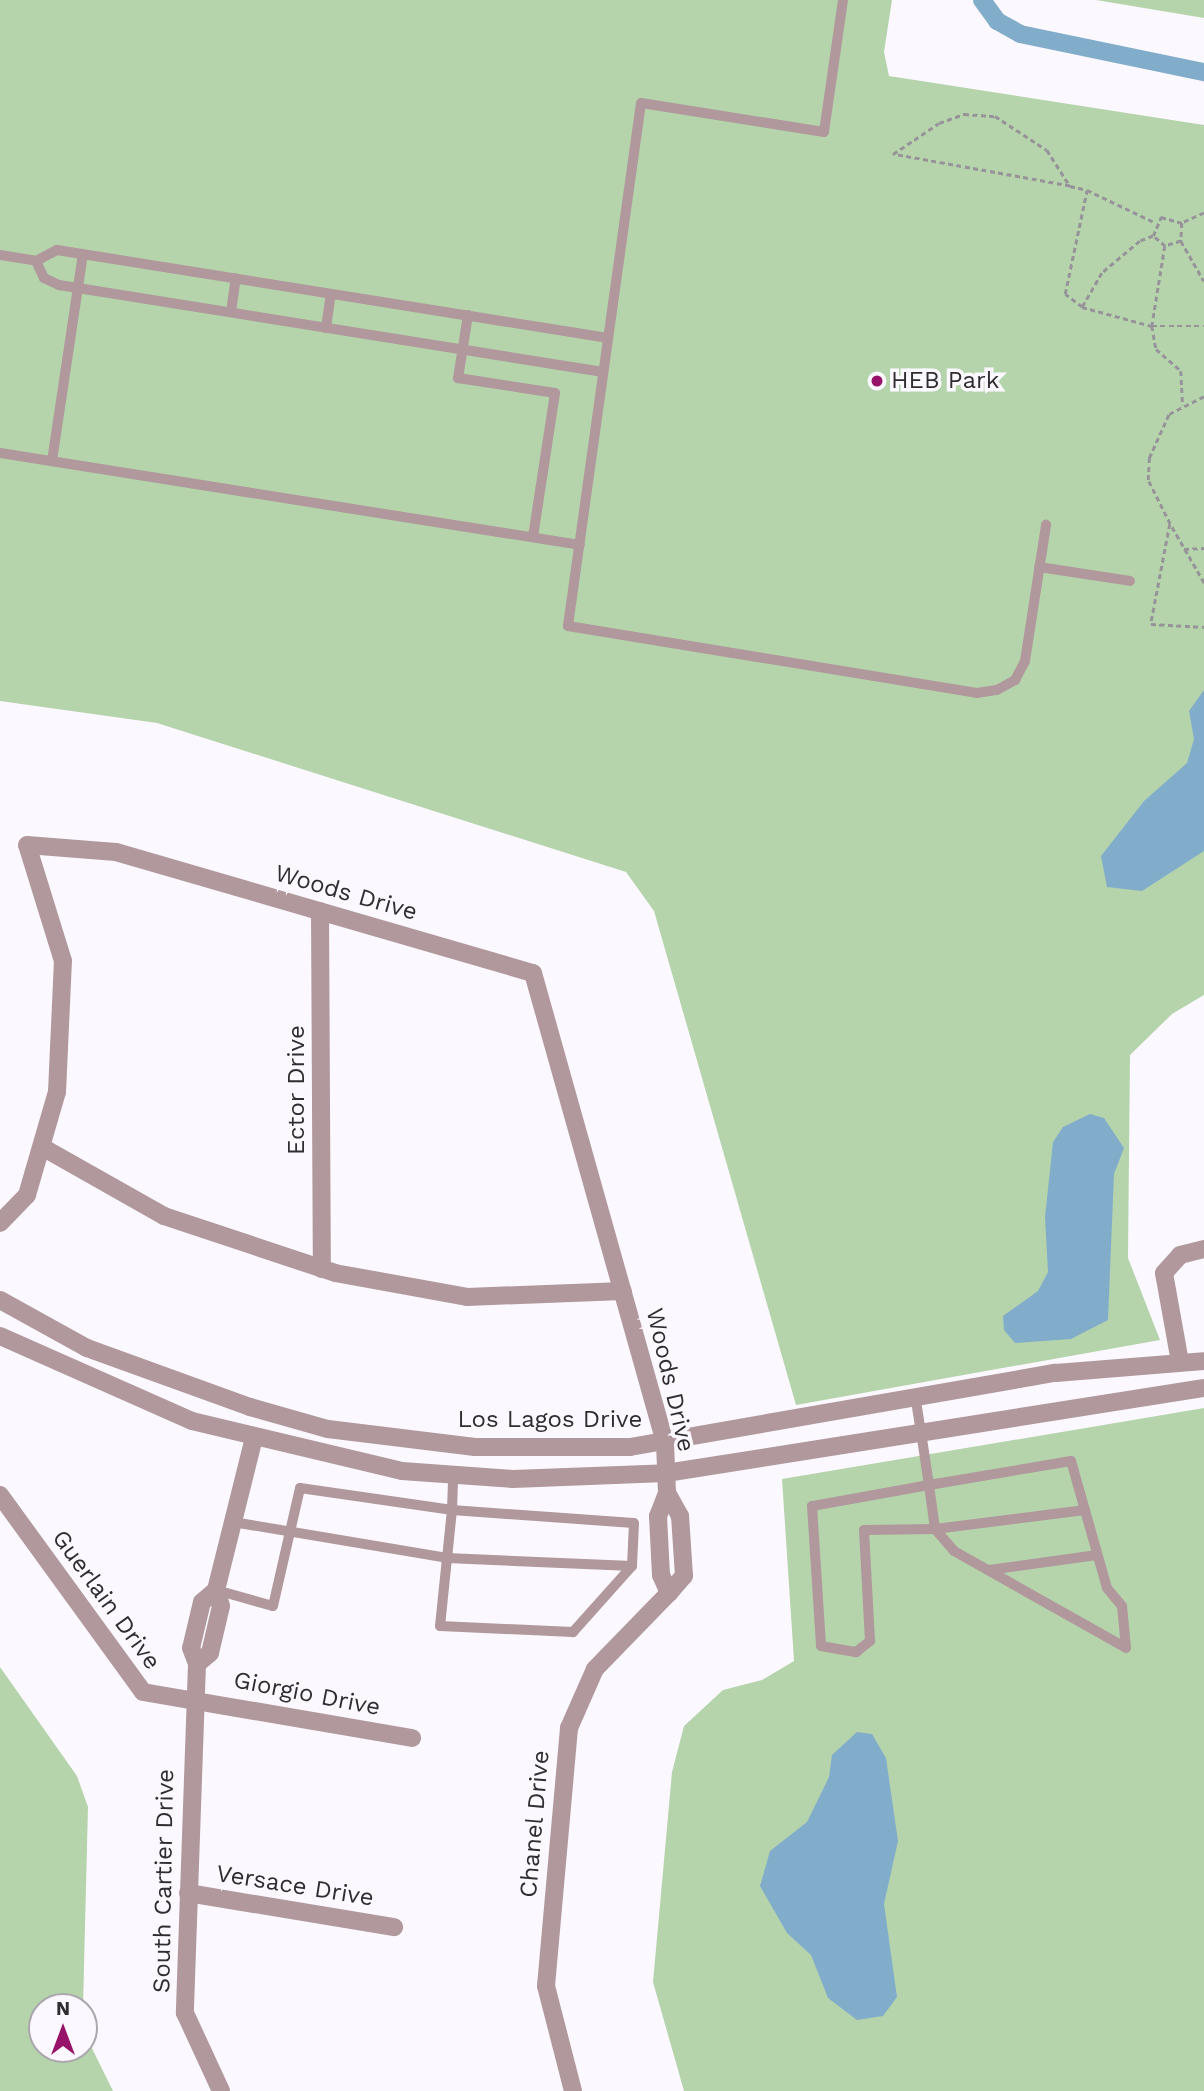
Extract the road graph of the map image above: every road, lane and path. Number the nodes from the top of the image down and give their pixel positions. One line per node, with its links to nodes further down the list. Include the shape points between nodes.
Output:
1 (843, 0): 23 (lane, via 824,132 640,103)
2 (1070, 186): 2 (path, via 1047,150 995,116 964,114 939,123 893,154); 3 (path)
3 (1087, 190): 5 (path); 17 (path, via 1065,294)
4 (1204, 214): 6 (path)
5 (1154, 222): 6 (path, via 1170,216); 7 (path)
6 (1182, 223): 8 (path)
7 (1153, 236): 9 (path); 17 (path, via 1102,273)
8 (1181, 242): 9 (path); 14 (path)
9 (1165, 246): 20 (path)
10 (83, 254): 12 (lane, via 50,250); 13 (lane); 15 (lane)
11 (0, 255): 12 (lane)
12 (36, 261): 15 (lane, via 50,282)
13 (236, 278): 16 (lane); 18 (lane)
14 (1204, 281)
15 (77, 288): 18 (lane); 29 (lane)
16 (331, 293): 19 (lane); 22 (lane)
17 (1082, 307): 20 (path)
18 (231, 312): 22 (lane)
19 (468, 315): 23 (lane); 24 (lane)
20 (1152, 326): 21 (path); 27 (path, via 1156,349 1181,371)
21 (1204, 326)
22 (326, 328): 24 (lane)
23 (608, 338): 25 (lane)
24 (462, 350): 25 (lane); 32 (lane, via 458,378 555,393)
25 (603, 372): 33 (lane)
26 (1204, 396): 27 (path)
27 (1183, 405): 30 (path, via 1157,429 1149,458 1148,480)
28 (0, 453): 29 (lane)
29 (52, 461): 32 (lane)
30 (1170, 524): 35 (path); 39 (path, via 1151,624)
31 (1046, 525): 36 (lane)
32 (533, 537): 33 (lane)
33 (580, 545): 36 (lane, via 568,626 977,693 1006,687 1021,671)
34 (1204, 548): 35 (path)
35 (1184, 550): 38 (path)
36 (1039, 567): 37 (lane)
37 (1130, 581)
38 (1204, 583)
39 (1204, 627)
40 (320, 911): 41 (street, Woods Drive, via 116,852 27,845 63,961 57,1092); 44 (street, Ector Drive); 45 (street, Woods Drive, via 533,973)
41 (41, 1147): 42 (street, Woods Drive, via 27,1195); 44 (street, via 164,1216)
42 (0, 1223)
43 (1204, 1249): 49 (street, via 1180,1255 1164,1273)
44 (322, 1269): 45 (street, via 467,1297)
45 (623, 1291): 54 (street, Woods Drive)
46 (0, 1300): 54 (street, Los Lagos Drive, via 87,1348 328,1429 475,1447)
47 (0, 1336): 53 (street, via 82,1378)
48 (1204, 1361): 49 (street, Los Lagos Drive)
49 (1180, 1362): 51 (street, Los Lagos Drive, via 1056,1374)
50 (1204, 1388): 52 (street)
51 (916, 1401): 52 (lane); 54 (street, Los Lagos Drive)
52 (921, 1432): 55 (street); 57 (lane)
53 (254, 1438): 56 (street, via 401,1471); 61 (street, South Cartier Drive)
54 (665, 1443): 55 (street, Woods Drive)
55 (666, 1473): 56 (street, via 593,1480); 69 (street, Woods Drive, via 667,1493 658,1516 661,1575)
56 (453, 1475): 59 (lane)
57 (929, 1485): 60 (lane, via 1071,1461); 62 (lane); 62 (lane, via 812,1506 821,1646 856,1652 870,1641 864,1530)
58 (0, 1495): 73 (street, Guerlain Drive, via 124,1673 151,1695)
59 (452, 1510): 63 (lane, via 300,1488); 65 (lane); 66 (lane, via 634,1523)
60 (1085, 1510): 62 (lane); 64 (lane)
61 (233, 1522): 63 (lane); 68 (street, South Cartier Drive)
62 (935, 1529): 67 (lane, via 954,1551)
63 (290, 1531): 65 (lane); 68 (lane, via 273,1606)
64 (1097, 1555): 67 (lane); 67 (lane, via 1107,1588 1122,1606 1126,1648)
65 (447, 1558): 66 (lane); 66 (lane, via 440,1626 559,1632 573,1632)
66 (632, 1566)
67 (989, 1570)
68 (216, 1590): 70 (street, South Cartier Drive, via 202,1602); 71 (street, South Cartier Drive)
69 (669, 1593): 78 (street, Chanel Drive, via 595,1669 569,1728 546,1986)
70 (196, 1626): 71 (street); 72 (street, South Cartier Drive, via 191,1648)
71 (215, 1630): 72 (street, South Cartier Drive, via 211,1653)
72 (197, 1664): 73 (street, South Cartier Drive)
73 (193, 1698): 74 (street, Giorgio Drive); 75 (street, South Cartier Drive)
74 (412, 1738)
75 (188, 1893): 76 (street, Versace Drive); 77 (street, South Cartier Drive, via 185,2013)
76 (394, 1927)
77 (221, 2091)
78 (573, 2091)

